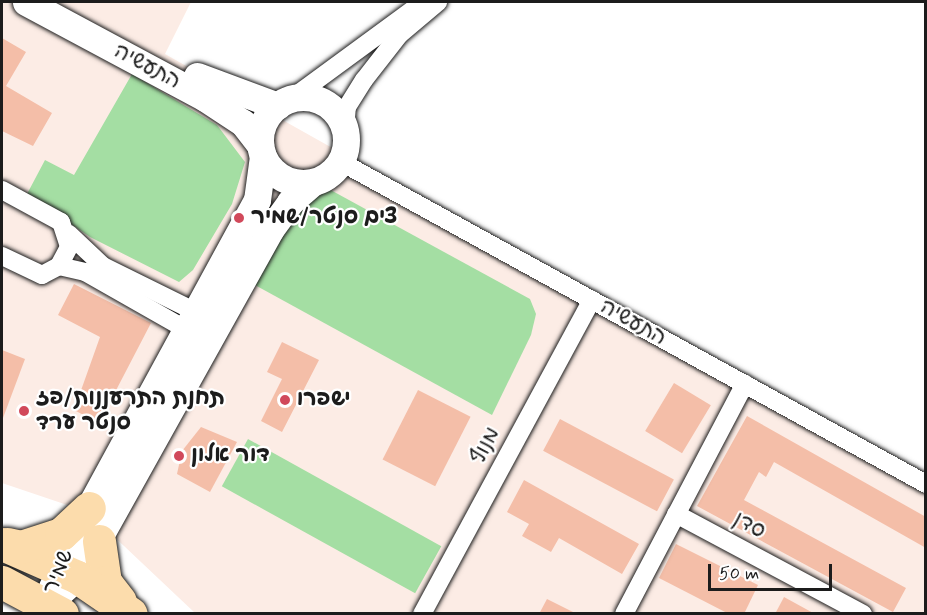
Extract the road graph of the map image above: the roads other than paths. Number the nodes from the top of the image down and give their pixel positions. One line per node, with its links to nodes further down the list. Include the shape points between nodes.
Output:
1 (26, 2): 7 (street, התעשיה, via 205,98 243,123)
2 (58, 2): 5 (street, התעשיה, via 212,84)
3 (423, 2): 5 (street)
4 (438, 2): 6 (street, via 400,34 364,80 347,107)
5 (284, 102): 6 (street, via 324,103); 7 (street, via 263,126)
6 (345, 129): 8 (street)
7 (262, 150): 9 (street, via 290,181); 15 (street, שמיר, via 257,200)
8 (341, 162): 9 (street); 14 (street, התעשיה)
9 (312, 183): 16 (street, שמיר, via 290,202 270,230)
10 (2, 190): 11 (street, via 61,222)
11 (69, 234): 13 (street, via 67,258); 15 (street, via 103,266)
12 (2, 256): 13 (street, via 42,274)
13 (59, 266): 15 (street, via 85,272)
14 (592, 300): 17 (street, התעשיה); 27 (street, מנוף)
15 (191, 321): 16 (street); 19 (street, שמיר)
16 (216, 334): 21 (street, שמיר)
17 (745, 384): 18 (street, התעשיה); 20 (street)
18 (926, 484)
19 (89, 508): 22 (highway, via 61,534 21,547); 23 (street, שמיר)
20 (676, 514): 28 (street); 29 (street, סדן)
21 (99, 541): 23 (street, שמיר); 26 (highway, via 105,582)
22 (2, 543): 23 (highway)
23 (68, 572): 25 (street, שמיר); 26 (highway)
24 (2, 582): 25 (highway)
25 (54, 609)
26 (131, 614)
27 (422, 614)
28 (624, 614)
29 (863, 614)

